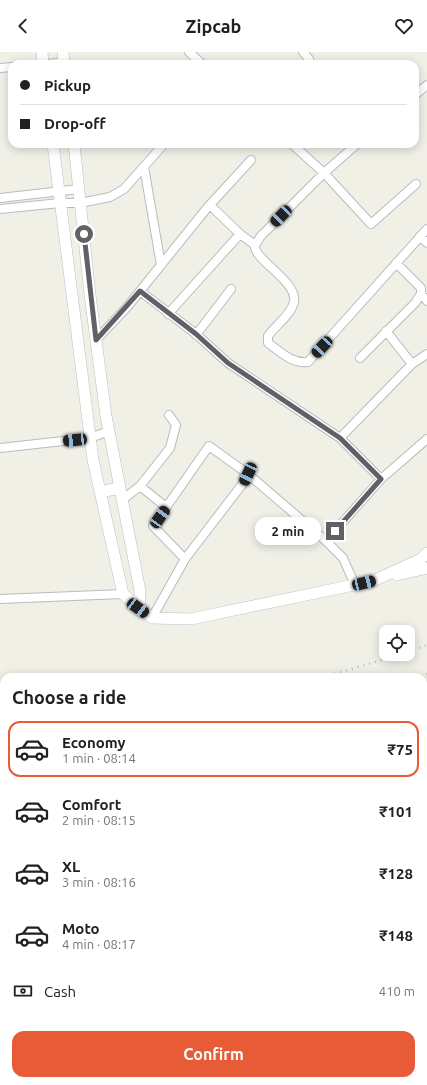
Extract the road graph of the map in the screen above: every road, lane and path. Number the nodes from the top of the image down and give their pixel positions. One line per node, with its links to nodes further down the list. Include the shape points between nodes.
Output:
1 (189, 52): 4 (street)
2 (302, 52): 3 (street)
3 (309, 59)
4 (198, 60)
5 (427, 85): 6 (street)
6 (419, 92)
7 (53, 148): 17 (street)
8 (74, 148): 16 (street)
9 (161, 148): 13 (street)
10 (296, 148): 14 (street)
11 (352, 148): 14 (street)
12 (251, 160): 20 (street)
13 (144, 167): 19 (street, via 124,189 110,197); 28 (street)
14 (324, 173): 15 (street, via 371,224); 26 (street)
15 (416, 184)
16 (79, 189): 17 (street); 19 (street)
17 (59, 197): 18 (street); 19 (street); 21 (street); 42 (street)
18 (0, 198)
19 (80, 203): 36 (street)
20 (210, 204): 23 (street); 28 (street)
21 (0, 208)
22 (427, 229): 24 (street)
23 (240, 234): 26 (street); 33 (street)
24 (420, 236): 25 (street); 27 (street)
25 (427, 243)
26 (255, 245): 27 (street, via 260,256 287,283 294,296 294,303 288,314 268,336 268,343 292,361 302,363 308,362)
27 (396, 263): 31 (street, via 422,288)
28 (161, 265): 30 (street)
29 (231, 289): 35 (street)
30 (140, 291): 33 (street); 36 (street)
31 (421, 294): 32 (street); 34 (street)
32 (427, 301)
33 (168, 314): 35 (street)
34 (386, 332): 38 (street); 39 (street)
35 (196, 335): 43 (street, via 228,363)
36 (96, 340): 41 (street)
37 (427, 354): 39 (street)
38 (360, 358)
39 (412, 364): 43 (street)
40 (170, 415): 48 (street, via 176,425 170,448)
41 (109, 431): 42 (street); 49 (street)
42 (90, 438): 45 (street); 50 (street)
43 (340, 438): 47 (street)
44 (427, 439): 47 (street)
45 (0, 448)
46 (248, 474): 52 (street, via 209,446); 53 (street); 55 (street)
47 (381, 479): 53 (street)
48 (140, 486): 51 (street); 52 (street)
49 (120, 488): 50 (street); 51 (street)
50 (100, 492): 60 (street)
51 (122, 500): 59 (street)
52 (166, 507): 55 (street, via 153,526)
53 (326, 541): 58 (street, via 343,558)
54 (427, 553): 57 (street, via 421,559)
55 (185, 559): 63 (street)
56 (427, 568): 57 (street)
57 (373, 581): 58 (street)
58 (355, 585): 63 (street, via 191,619)
59 (140, 591): 60 (street); 62 (street)
60 (123, 594): 61 (street); 62 (street)
61 (0, 599)
62 (138, 608): 63 (street)
63 (152, 618)

